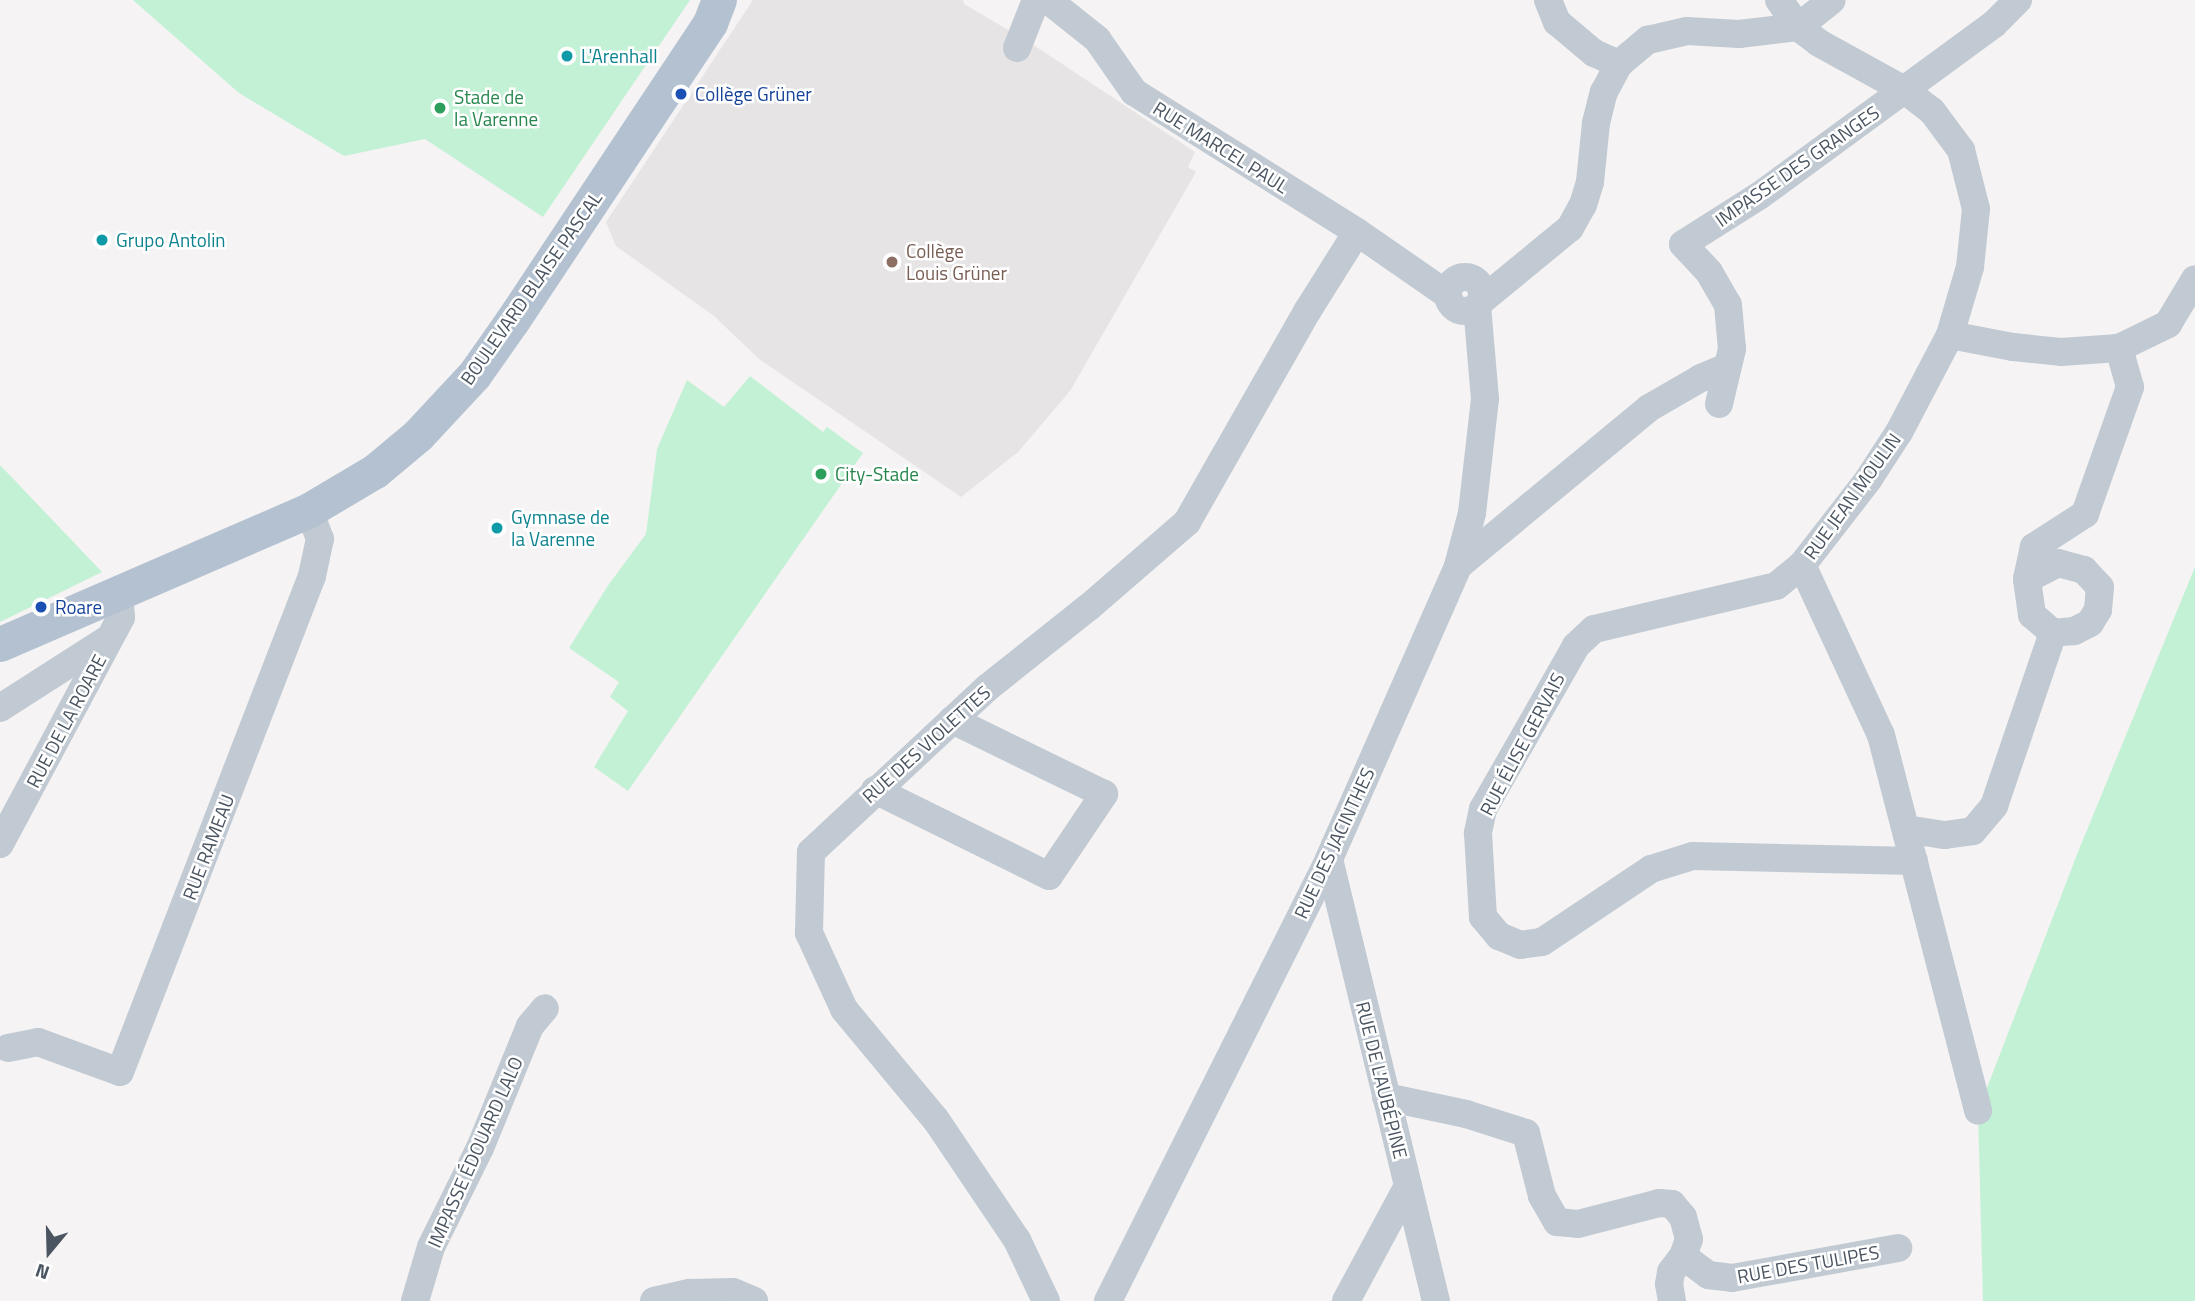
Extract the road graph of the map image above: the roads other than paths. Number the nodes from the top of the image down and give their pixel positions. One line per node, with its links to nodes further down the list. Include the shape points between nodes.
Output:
1 (1036, 0): 9 (street)
2 (1048, 0): 12 (street, RUE MARCEL PAUL, via 1097,39 1134,92)
3 (1548, 0): 10 (street, via 1557,22 1594,53)
4 (1779, 0): 8 (street, RUE JEAN MOULIN)
5 (1832, 0): 8 (street)
6 (2018, 0): 11 (street, IMPASSE DES GRANGES, via 1994,24)
7 (721, 8): 19 (main road, BOULEVARD BLAISE PASCAL, via 474,375 418,435 374,471)
8 (1798, 27): 10 (street, RUE MARCEL PAUL, via 1739,34 1687,31 1648,40); 11 (street, RUE JEAN MOULIN)
9 (1017, 48)
10 (1619, 64): 14 (street, RUE MARCEL PAUL, via 1604,92 1590,182 1570,228 1527,261)
11 (1903, 90): 15 (street, RUE JEAN MOULIN, via 1932,111 1961,150 1976,209 1970,267); 17 (street, IMPASSE DES GRANGES, via 1759,196 1684,244 1709,272 1728,305 1732,349)
12 (1357, 232): 14 (street, RUE MARCEL PAUL, via 1415,271); 28 (street, RUE DES VIOLETTES, via 1187,522)
13 (2195, 279): 16 (street, via 2168,324)
14 (1465, 295): 21 (street, RUE DES JACINTHES, via 1486,399 1472,513)
15 (1950, 335): 16 (street, via 2061,352); 20 (street, RUE JEAN MOULIN, via 1881,461)
16 (2119, 348): 22 (street, via 2130,387 2085,514 2034,547)
17 (1727, 368): 18 (street, IMPASSE DES GRANGES); 21 (street, via 1649,408)
18 (1719, 404)
19 (309, 510): 23 (main road, BOULEVARD BLAISE PASCAL); 35 (street, RUE RAMEAU, via 320,540 312,576 120,1072 38,1042)
20 (1801, 565): 30 (street, RUE JEAN MOULIN, via 1881,735); 33 (street, RUE ÉLISE GERVAIS, via 1776,586 1594,629 1576,646 1483,809 1478,834 1483,917 1499,936 1520,945 1542,942 1651,869 1693,856)
21 (1458, 566): 32 (street, RUE DES JACINTHES)
22 (2027, 579): 24 (street, via 2032,615); 24 (street, via 2057,563 2084,570 2100,587 2098,610 2090,623 2074,631)
23 (119, 594): 25 (street, RUE DE LA ROARE, via 121,617); 26 (main road, BOULEVARD BLAISE PASCAL)
24 (2053, 633): 30 (street, via 1994,806 1973,831 1945,835)
25 (110, 637): 27 (street); 31 (street, RUE DE LA ROARE)
26 (0, 644)
27 (0, 708)
28 (952, 720): 29 (street, RUE DES VIOLETTES); 29 (street, via 1104,794 1049,876)
29 (875, 790): 44 (street, RUE DES VIOLETTES, via 811,852 810,933 845,1009 936,1120 1017,1240)
30 (1906, 829): 33 (street, RUE JEAN MOULIN)
31 (0, 844)
32 (1329, 859): 36 (street, RUE DE L'AUBÉPINE); 45 (street, RUE DES JACINTHES)
33 (1914, 861): 37 (street, RUE JEAN MOULIN)
34 (545, 1008): 41 (street, IMPASSE ÉDOUARD LALO, via 530,1026 480,1148 431,1247)
35 (8, 1046)
36 (1386, 1097): 38 (street, RUE DE L'AUBÉPINE); 40 (street, via 1526,1133 1542,1196 1557,1222 1578,1224 1659,1203 1672,1204 1683,1217 1689,1239)
37 (1978, 1111)
38 (1408, 1186): 46 (street); 47 (street, RUE DE L'AUBÉPINE)
39 (1898, 1248): 40 (street, RUE DES TULIPES, via 1732,1278 1708,1275)
40 (1683, 1256): 48 (street, via 1671,1272)
41 (415, 1301)
42 (654, 1301): 43 (street, via 690,1293 733,1292)
43 (754, 1301)
44 (1045, 1301)
45 (1108, 1301)
46 (1346, 1301)
47 (1436, 1301)
48 (1672, 1301)

